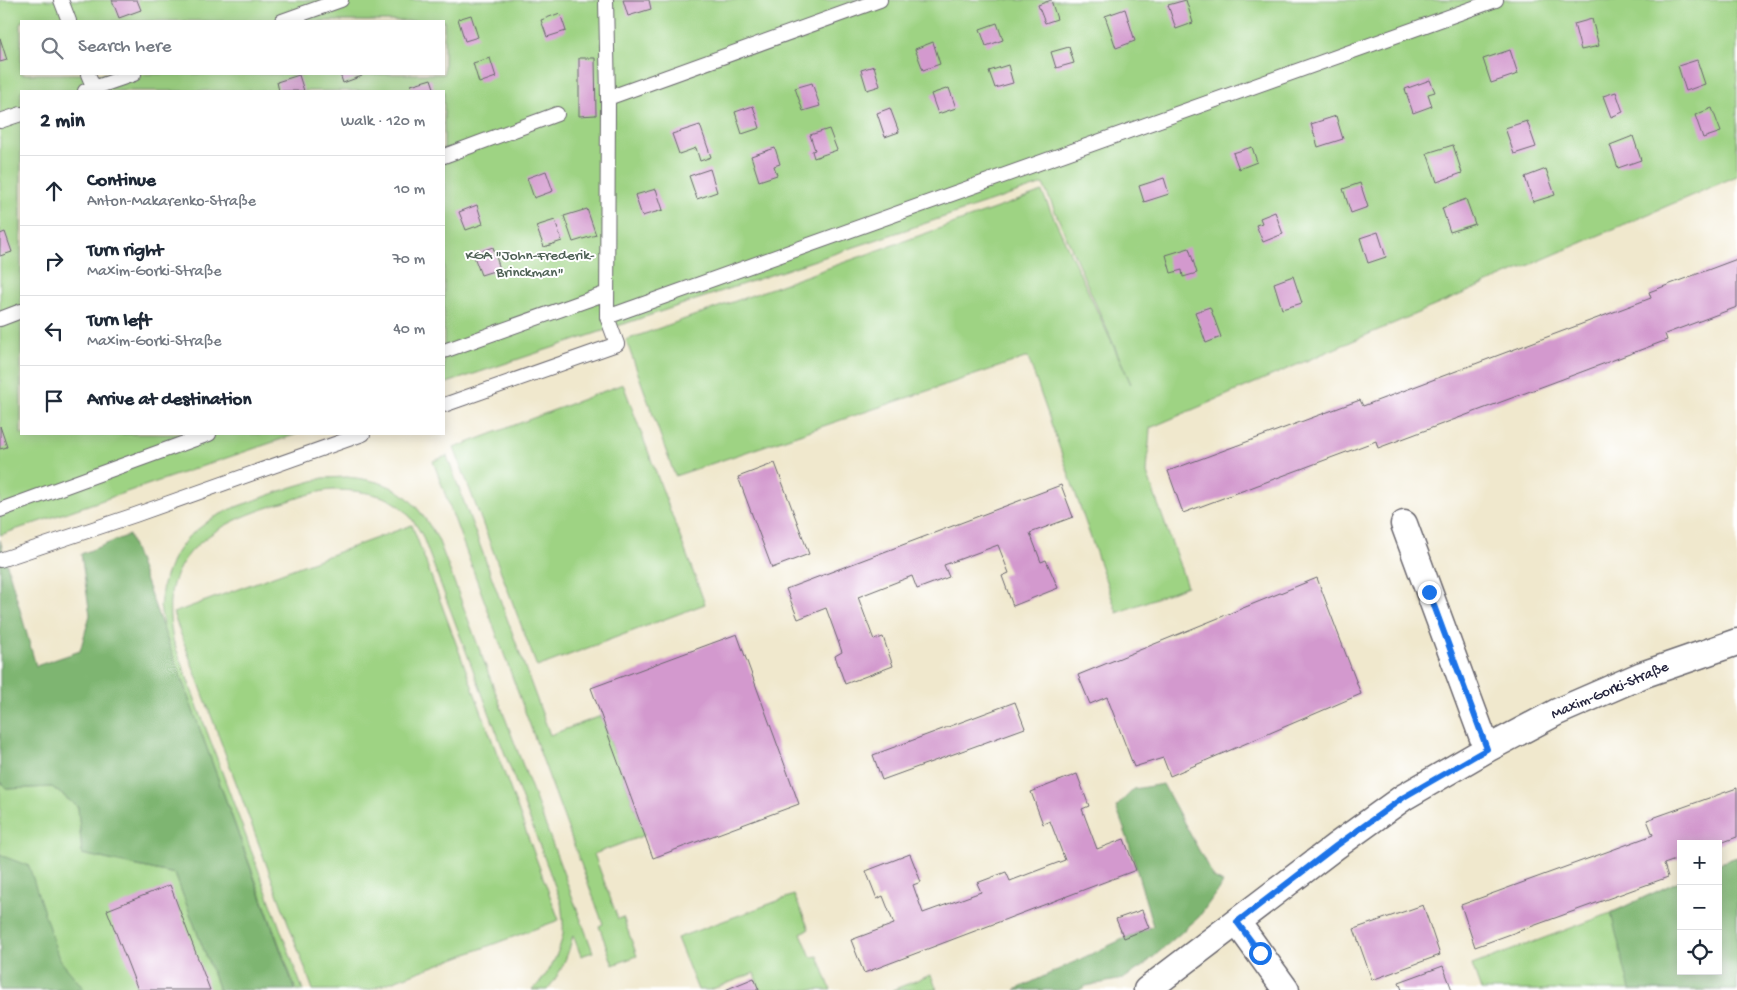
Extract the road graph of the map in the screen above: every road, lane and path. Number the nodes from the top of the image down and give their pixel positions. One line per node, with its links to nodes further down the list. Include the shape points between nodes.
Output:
1 (61, 0): 6 (lane)
2 (341, 0): 7 (lane)
3 (606, 0): 11 (lane)
4 (880, 0): 11 (lane)
5 (1496, 0): 18 (lane)
6 (69, 20)
7 (285, 20)
8 (88, 75): 10 (lane)
9 (131, 75): 10 (lane)
10 (91, 90)
11 (608, 98): 16 (lane)
12 (20, 114): 14 (lane)
13 (557, 114): 15 (lane)
14 (0, 121)
15 (445, 156)
16 (607, 293): 18 (lane); 20 (lane)
17 (20, 311): 19 (lane)
18 (608, 317): 21 (lane, via 617,344)
19 (0, 319)
20 (445, 351)
21 (445, 405)
22 (206, 435): 24 (lane)
23 (360, 435): 26 (lane)
24 (0, 510)
25 (1404, 524): 28 (street)
26 (0, 560)
27 (1737, 642): 28 (street, Maxim-Gorki-Straße, via 1642,675 1557,712)
28 (1487, 749): 29 (street, Maxim-Gorki-Straße, via 1404,797)
29 (1237, 922): 30 (street, Maxim-Gorki-Straße); 31 (street)
30 (1147, 990)
31 (1286, 990)

